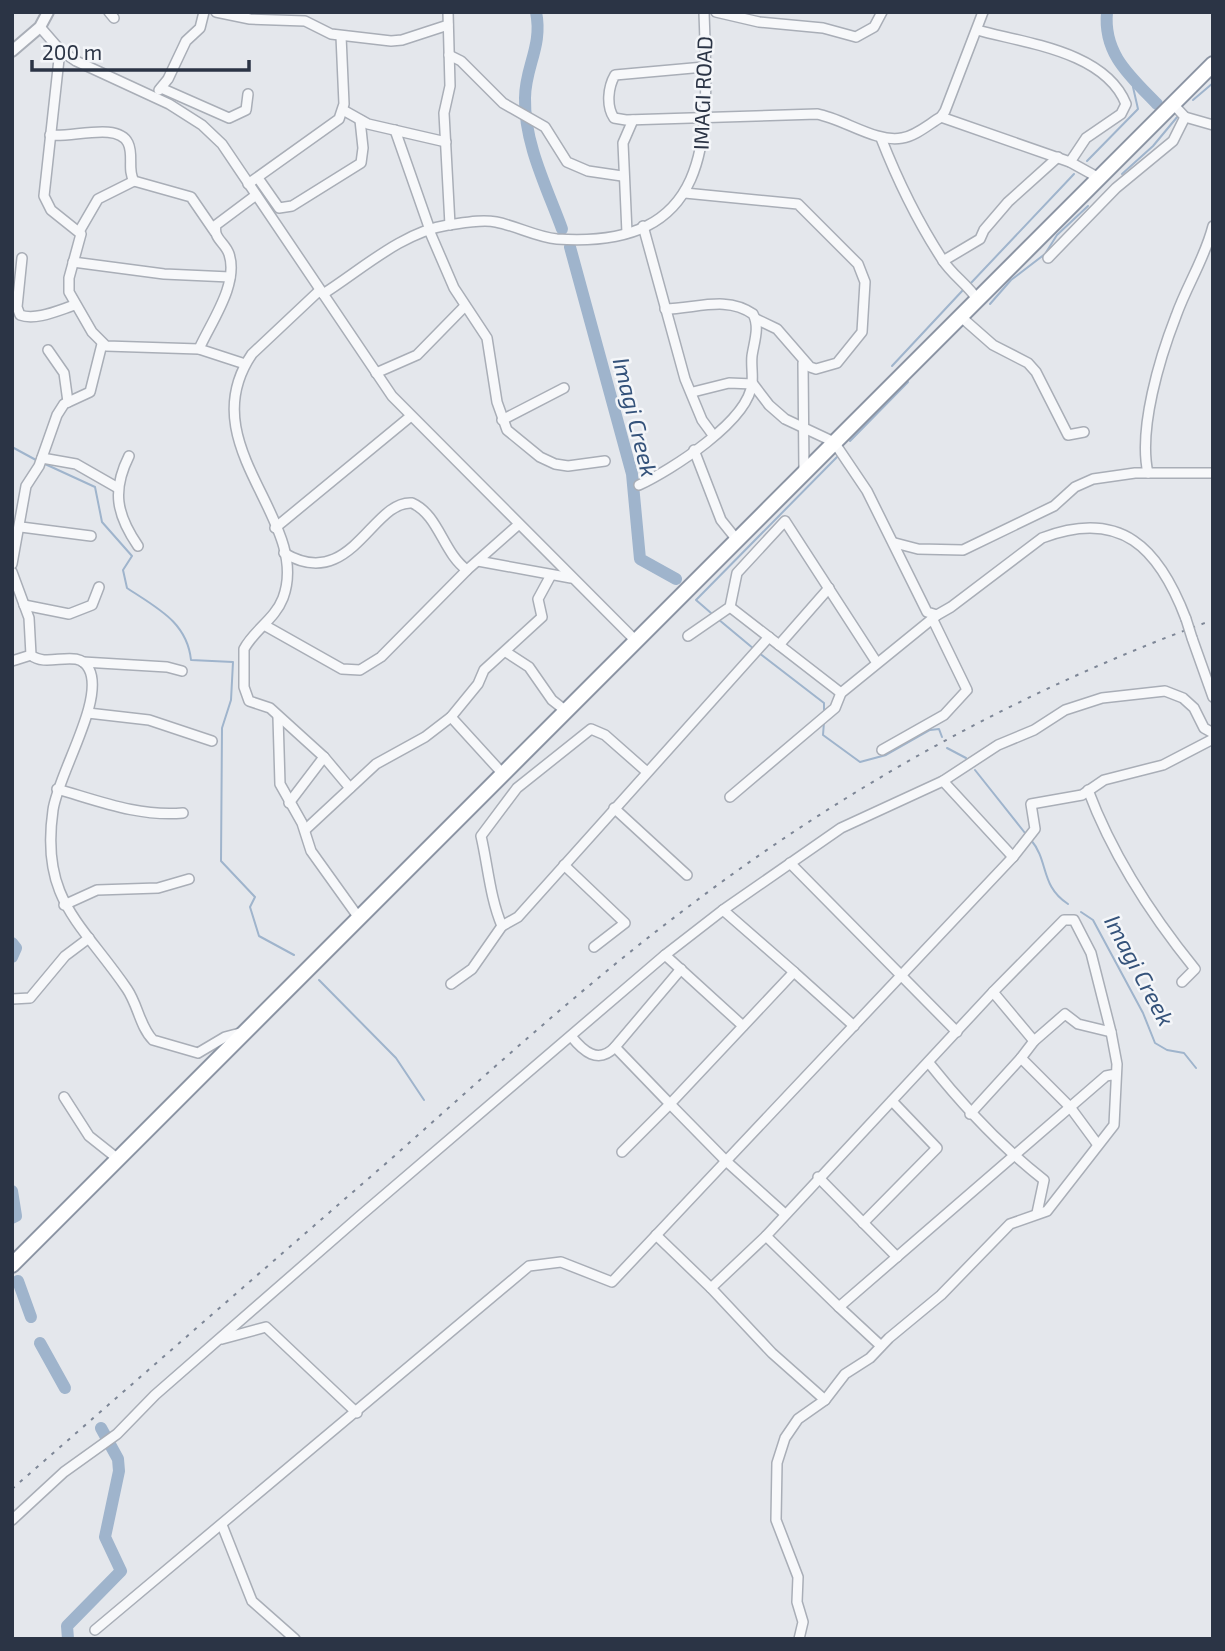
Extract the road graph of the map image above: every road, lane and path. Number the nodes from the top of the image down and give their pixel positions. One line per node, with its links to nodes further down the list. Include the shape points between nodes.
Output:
1 (48, 12): 11 (street)
2 (204, 12): 19 (street, via 200,28 186,41)
3 (216, 12): 9 (street, via 250,19)
4 (448, 12): 10 (street)
5 (704, 12): 18 (street, IMAGI ROAD)
6 (716, 12): 7 (street, via 856,37 874,27)
7 (882, 12)
8 (983, 12): 12 (street)
9 (306, 17): 13 (street, via 322,32)
10 (448, 25): 13 (street, via 402,40); 16 (street)
11 (40, 27): 14 (street); 15 (street)
12 (977, 30): 25 (street, via 951,102); 35 (street, via 1095,68 1124,99 1121,114 1086,138)
13 (341, 36): 23 (street)
14 (15, 48)
15 (60, 50): 21 (street); 31 (street)
16 (450, 55): 33 (street); 36 (street, via 503,103 545,127 567,162 588,171)
17 (1213, 64): 22 (highway)
18 (704, 68): 24 (street, IMAGI ROAD); 28 (street, via 615,75 609,96 611,113 614,118)
19 (161, 88): 20 (street, via 229,118 246,110); 21 (street)
20 (248, 94)
21 (152, 96): 40 (street, via 202,125 222,144)
22 (1172, 104): 26 (street); 38 (highway)
23 (343, 110): 27 (street); 37 (street, via 328,129)
24 (704, 116): 28 (street); 32 (street, via 817,114); 41 (street, IMAGI ROAD, via 699,164)
25 (941, 117): 32 (street, via 904,138); 34 (street)
26 (1185, 117): 29 (street); 51 (street, via 1173,141 1116,188)
27 (360, 120): 30 (street); 37 (street, via 361,163 292,206 279,208)
28 (633, 120): 36 (street, via 623,143)
29 (1213, 125)
30 (395, 130): 33 (street); 47 (street)
31 (50, 135): 39 (street, via 119,134 130,147); 46 (street, via 46,204)
32 (881, 138): 53 (street)
33 (446, 142): 43 (street)
34 (1058, 157): 35 (street); 53 (street, via 1008,202 980,239)
35 (1070, 162): 38 (street)
36 (622, 176): 49 (street)
37 (258, 178): 40 (street)
38 (1099, 178): 56 (highway)
39 (134, 181): 46 (street, via 99,199); 48 (street, via 191,197)
40 (248, 184): 42 (street)
41 (685, 193): 44 (street, IMAGI ROAD); 65 (street, via 797,204 858,264 865,282 862,332 837,363 816,369)
42 (256, 195): 48 (street, via 220,219); 55 (street)
43 (450, 225): 47 (street, IMAGI ROAD); 49 (street, IMAGI ROAD, via 489,221 567,239)
44 (643, 226): 49 (street, IMAGI ROAD); 59 (street)
45 (1213, 228): 83 (street, via 1175,316 1159,368 1146,434)
46 (80, 230): 52 (street, via 82,242)
47 (430, 230): 55 (street, IMAGI ROAD); 58 (street)
48 (215, 232): 54 (street, via 229,253)
49 (627, 233)
50 (22, 258): 57 (street, via 20,315 47,314)
51 (1048, 258)
52 (73, 261): 54 (street, via 164,274); 57 (street, via 68,287)
53 (943, 261): 56 (street)
54 (230, 277): 63 (street)
55 (321, 292): 66 (street, IMAGI ROAD, via 269,335); 67 (street)
56 (977, 299): 60 (highway)
57 (75, 305): 62 (street)
58 (465, 306): 67 (street, via 417,355); 73 (street, via 487,338)
59 (665, 309): 61 (street, via 714,303 745,308); 70 (street)
60 (960, 316): 75 (street, via 993,345 1036,372 1068,435); 77 (highway)
61 (756, 319): 65 (street, via 788,340); 68 (street)
62 (102, 344): 63 (street, via 127,349); 71 (street, via 90,392)
63 (199, 349): 66 (street)
64 (48, 350): 71 (street, via 64,373)
65 (803, 363): 74 (street)
66 (245, 364): 89 (street, via 235,398 234,430)
67 (376, 373): 72 (street)
68 (752, 384): 70 (street, via 729,383); 74 (street, via 776,412); 76 (street, via 736,415)
69 (564, 388): 73 (street)
70 (693, 392): 76 (street, via 702,420)
71 (68, 402): 80 (street, via 58,415)
72 (411, 416): 87 (street); 89 (street)
73 (502, 420): 81 (street, via 523,444 555,464)
74 (804, 429): 77 (street); 82 (street)
75 (1084, 432)
76 (713, 435): 78 (street)
77 (834, 442): 82 (highway); 92 (street)
78 (694, 450): 85 (street); 91 (street, via 721,520)
79 (129, 456): 86 (street, via 117,479)
80 (42, 458): 86 (street, via 76,464); 88 (street, via 26,486)
81 (605, 461)
82 (804, 472): 91 (highway)
83 (1147, 473): 84 (street); 92 (street, via 1083,482 1054,506 963,550)
84 (1213, 473)
85 (639, 485)
86 (118, 488): 93 (street, via 124,523)
87 (518, 525): 95 (street); 100 (street)
88 (21, 527): 90 (street); 96 (street)
89 (275, 528): 94 (street)
90 (91, 536)
91 (737, 540): 109 (highway)
92 (895, 544): 105 (street, via 927,612)
93 (138, 546)
94 (284, 553): 97 (street, via 304,563 331,560 364,539 398,505 412,503 428,515 455,560); 106 (street, via 283,598)
95 (478, 561): 97 (street); 99 (street)
96 (12, 564)
97 (467, 570): 106 (street, via 397,642 360,670 342,670)
98 (12, 572): 103 (street)
99 (551, 575): 100 (street); 111 (street, via 538,598 542,617)
100 (571, 578): 109 (street)
101 (99, 587): 103 (street, via 92,605 69,614)
102 (829, 588): 104 (street, via 785,521 737,573); 110 (street); 115 (street)
103 (23, 605): 112 (street, via 30,622)
104 (730, 607): 107 (street); 108 (street)
105 (934, 616): 115 (street); 118 (street, bridge, via 1058,531 1090,528 1125,537 1156,558 1170,580); 126 (street, via 967,690 944,715)
106 (264, 625): 122 (street, via 244,649 246,696 252,703 270,708)
107 (688, 636)
108 (769, 637): 110 (street); 128 (street)
109 (636, 641): 119 (highway)
110 (779, 645): 117 (street)
111 (506, 652): 119 (street, via 529,667 552,700); 121 (street, via 484,670)
112 (31, 655): 113 (street); 114 (street, via 41,660)
113 (12, 661)
114 (83, 662): 116 (street); 120 (street, via 92,679)
115 (877, 663): 117 (street)
116 (182, 671)
117 (841, 693): 135 (street, via 835,708)
118 (1213, 698)
119 (566, 711): 129 (highway)
120 (88, 713): 125 (street, via 149,720); 133 (street)
121 (451, 717): 129 (street); 131 (street, via 376,764)
122 (278, 718): 127 (street); 136 (street, via 278,772)
123 (1213, 733): 130 (street, via 1204,729 1183,698 1165,691 1136,692 1065,710)
124 (1213, 739): 134 (street, via 1163,765 1104,780)
125 (212, 741)
126 (882, 750)
127 (324, 757): 131 (street); 136 (street)
128 (647, 772): 132 (street, via 605,735 590,729); 137 (street)
129 (504, 773): 132 (street); 147 (highway)
130 (943, 780): 140 (street); 141 (street, via 841,828)
131 (350, 788): 139 (street)
132 (517, 788): 148 (street, via 481,836 494,908)
133 (57, 789): 138 (street, via 132,811); 145 (street, via 52,855 55,883)
134 (1088, 790): 140 (street, via 1031,804 1035,829); 155 (street, via 1099,819 1167,935 1195,969)
135 (730, 797)
136 (289, 803): 139 (street)
137 (614, 808): 142 (street); 143 (street)
138 (183, 813)
139 (305, 830): 147 (street, via 311,851)
140 (1013, 857): 154 (street)
141 (790, 863): 146 (street); 154 (street)
142 (564, 865): 148 (street, via 518,917); 150 (street, via 625,923)
143 (687, 875)
144 (190, 879): 145 (street, via 158,888 97,890)
145 (64, 905): 149 (street)
146 (723, 909): 151 (street); 153 (street)
147 (359, 918): 161 (highway)
148 (502, 926): 156 (street, via 472,969)
149 (89, 938): 158 (street, via 65,956 30,998); 161 (street, via 133,998 153,1041 198,1054 225,1037)
150 (594, 947)
151 (665, 955): 152 (street); 164 (street)
152 (681, 969): 159 (street); 166 (street)
153 (794, 972): 159 (street); 160 (street)
154 (901, 977): 160 (street); 162 (street)
155 (1182, 982)
156 (451, 984)
157 (993, 992): 162 (street); 163 (street, via 1064,920 1074,920 1091,953); 165 (street)
158 (12, 999)
159 (743, 1026): 172 (street)
160 (854, 1027): 179 (street)
161 (247, 1031): 178 (highway)
162 (957, 1032): 168 (street)
163 (1111, 1032): 165 (street, via 1078,1024 1065,1014); 169 (street)
164 (571, 1035): 166 (street, via 583,1051 595,1057); 190 (street)
165 (1034, 1041): 167 (street)
166 (615, 1047): 172 (street)
167 (1021, 1058): 173 (street); 174 (street)
168 (929, 1063): 171 (street); 174 (street)
169 (1116, 1074): 173 (street, via 1106,1076); 175 (street, via 1114,1125)
170 (64, 1097): 178 (street, via 89,1136)
171 (892, 1101): 180 (street); 183 (street, via 937,1148)
172 (670, 1104): 176 (street); 179 (street)
173 (1070, 1107): 175 (street); 177 (street)
174 (970, 1114): 177 (street)
175 (1098, 1145): 181 (street, via 1051,1207)
176 (622, 1152)
177 (1014, 1157): 181 (street, via 1044,1180); 186 (street)
178 (118, 1159): 187 (highway)
179 (726, 1161): 182 (street); 184 (street)
180 (818, 1177): 182 (street); 183 (street)
181 (1037, 1213): 191 (street, via 1010,1224 941,1295)
182 (785, 1214): 185 (street)
183 (863, 1223): 186 (street)
184 (656, 1236): 188 (street); 193 (street, via 612,1282 561,1262 529,1266)
185 (766, 1236): 188 (street); 189 (street)
186 (897, 1257): 189 (street)
187 (12, 1265)
188 (711, 1289): 192 (street)
189 (839, 1307): 191 (street)
190 (217, 1341): 193 (street, via 265,1327); 194 (street, via 117,1434 64,1472)
191 (881, 1346): 192 (street, via 845,1374)
192 (825, 1400): 198 (street, via 798,1419 776,1463 776,1520 798,1577 797,1602 803,1622)
193 (356, 1413): 195 (street)
194 (12, 1520)
195 (222, 1525): 196 (street); 197 (street, via 252,1601)
196 (95, 1630)
197 (295, 1639)
198 (799, 1639)

